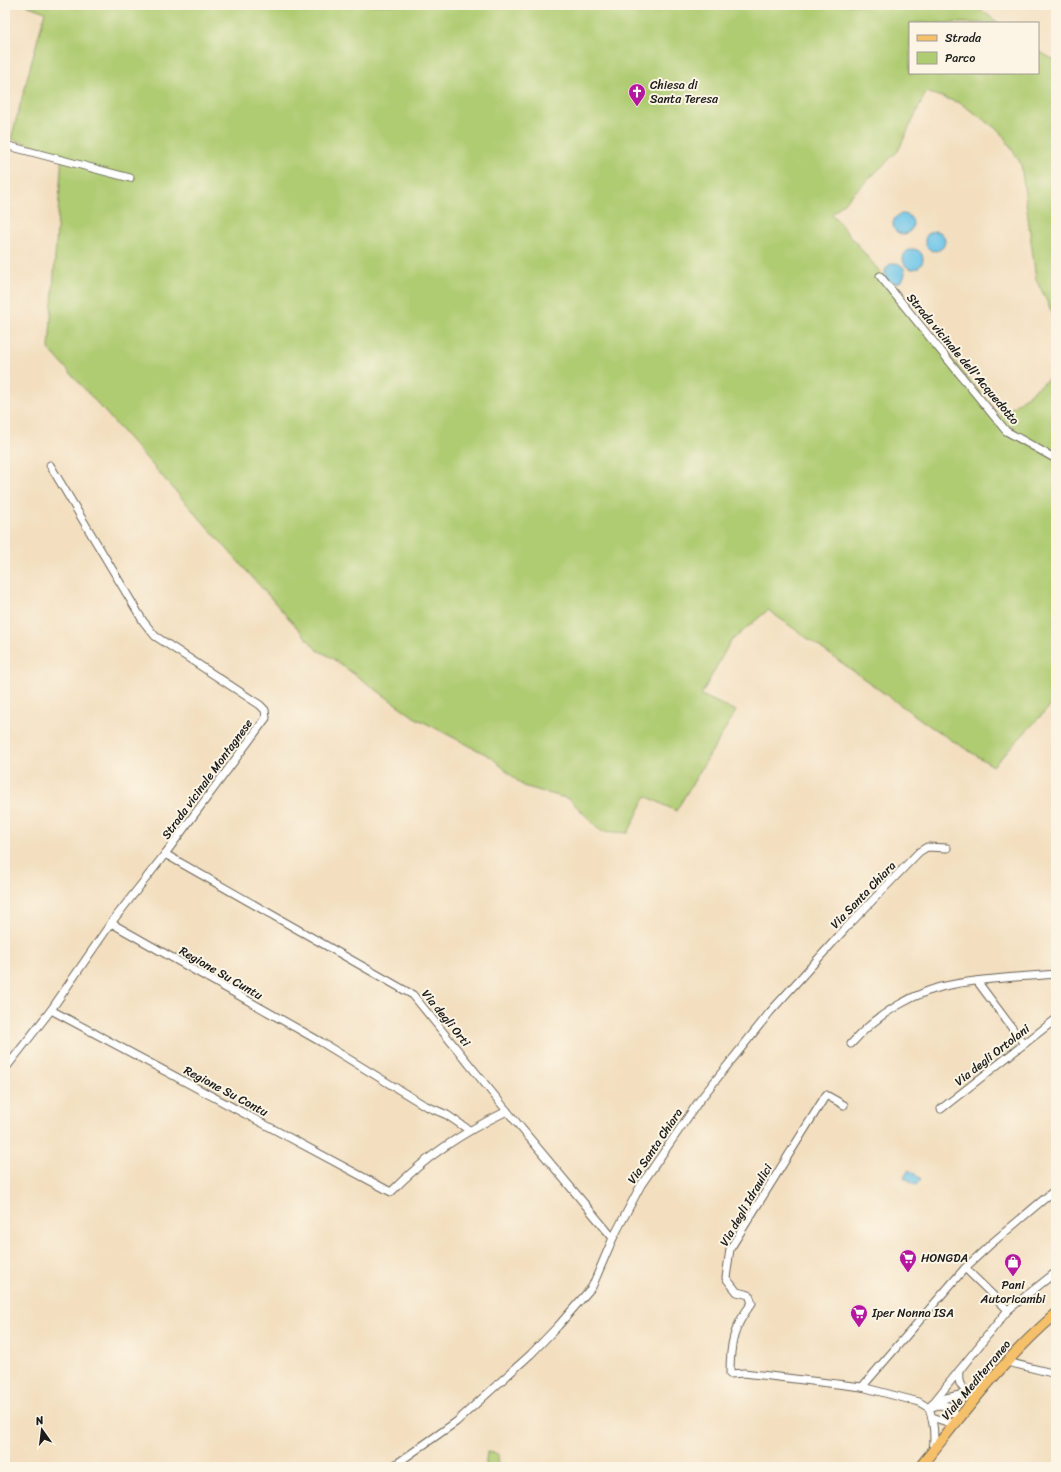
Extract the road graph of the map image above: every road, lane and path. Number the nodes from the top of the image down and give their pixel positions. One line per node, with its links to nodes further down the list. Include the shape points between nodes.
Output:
1 (5, 145): 2 (street)
2 (130, 178)
3 (880, 276): 4 (street, Strada vicinale dell'Acquedotto, via 1006,431)
4 (1056, 459)
5 (50, 465): 7 (street, Strada vicinale Montagnese, via 130,602 155,636 265,710 266,718)
6 (947, 848): 21 (street, Via Santa Chiara, via 927,847 919,852 770,1012 671,1140 641,1185)
7 (166, 854): 8 (street, Strada vicinale Montagnese); 18 (street, Via degli Orti, via 413,994)
8 (111, 923): 11 (street, Strada vicinale Montagnese); 19 (street, Regione Su Cuntu, via 321,1042)
9 (1056, 974): 10 (street)
10 (977, 981): 13 (street, via 934,989 902,1003 864,1029); 14 (street)
11 (51, 1010): 15 (street, Strada vicinale Montagnese); 19 (street, Regione Su Contu, via 391,1192 414,1168)
12 (1056, 1019): 14 (street, Via degli Ortolani)
13 (851, 1044)
14 (1024, 1044): 17 (street, Via degli Ortolani)
15 (5, 1069)
16 (844, 1104): 30 (street, Via degli Idraulici, via 826,1095 730,1249 726,1278 736,1292 750,1296 752,1304 740,1318 730,1350 730,1374 744,1373)
17 (941, 1109)
18 (507, 1112): 19 (street); 21 (street, Via degli Orti)
19 (469, 1130)
20 (1056, 1189): 22 (street)
21 (614, 1238): 39 (street, Via Santa Chiara, via 592,1286 558,1326 456,1422)
22 (966, 1268): 24 (street); 30 (street)
23 (1056, 1272): 24 (street)
24 (1008, 1310): 27 (street)
25 (1056, 1314): 26 (main road, Viale Mediterraneo, via 1033,1333)
26 (1007, 1362): 28 (street); 31 (main road, Viale Mediterraneo)
27 (960, 1370): 29 (street); 32 (street, via 958,1382 961,1388)
28 (1056, 1374)
29 (947, 1386): 33 (street); 35 (street)
30 (862, 1387): 35 (street, Via degli Idraulici, via 919,1402)
31 (984, 1389): 32 (street); 37 (main road, Viale Mediterraneo)
32 (969, 1393): 33 (street)
33 (946, 1398): 34 (street); 35 (street)
34 (949, 1406): 35 (street); 37 (street, via 954,1411)
35 (929, 1408): 36 (street)
36 (932, 1417): 37 (street); 38 (street, via 935,1435)
37 (956, 1423): 38 (main road, Viale Mediterraneo)
38 (933, 1451): 40 (main road, Viale Mediterraneo)
39 (392, 1467)
40 (920, 1467)

